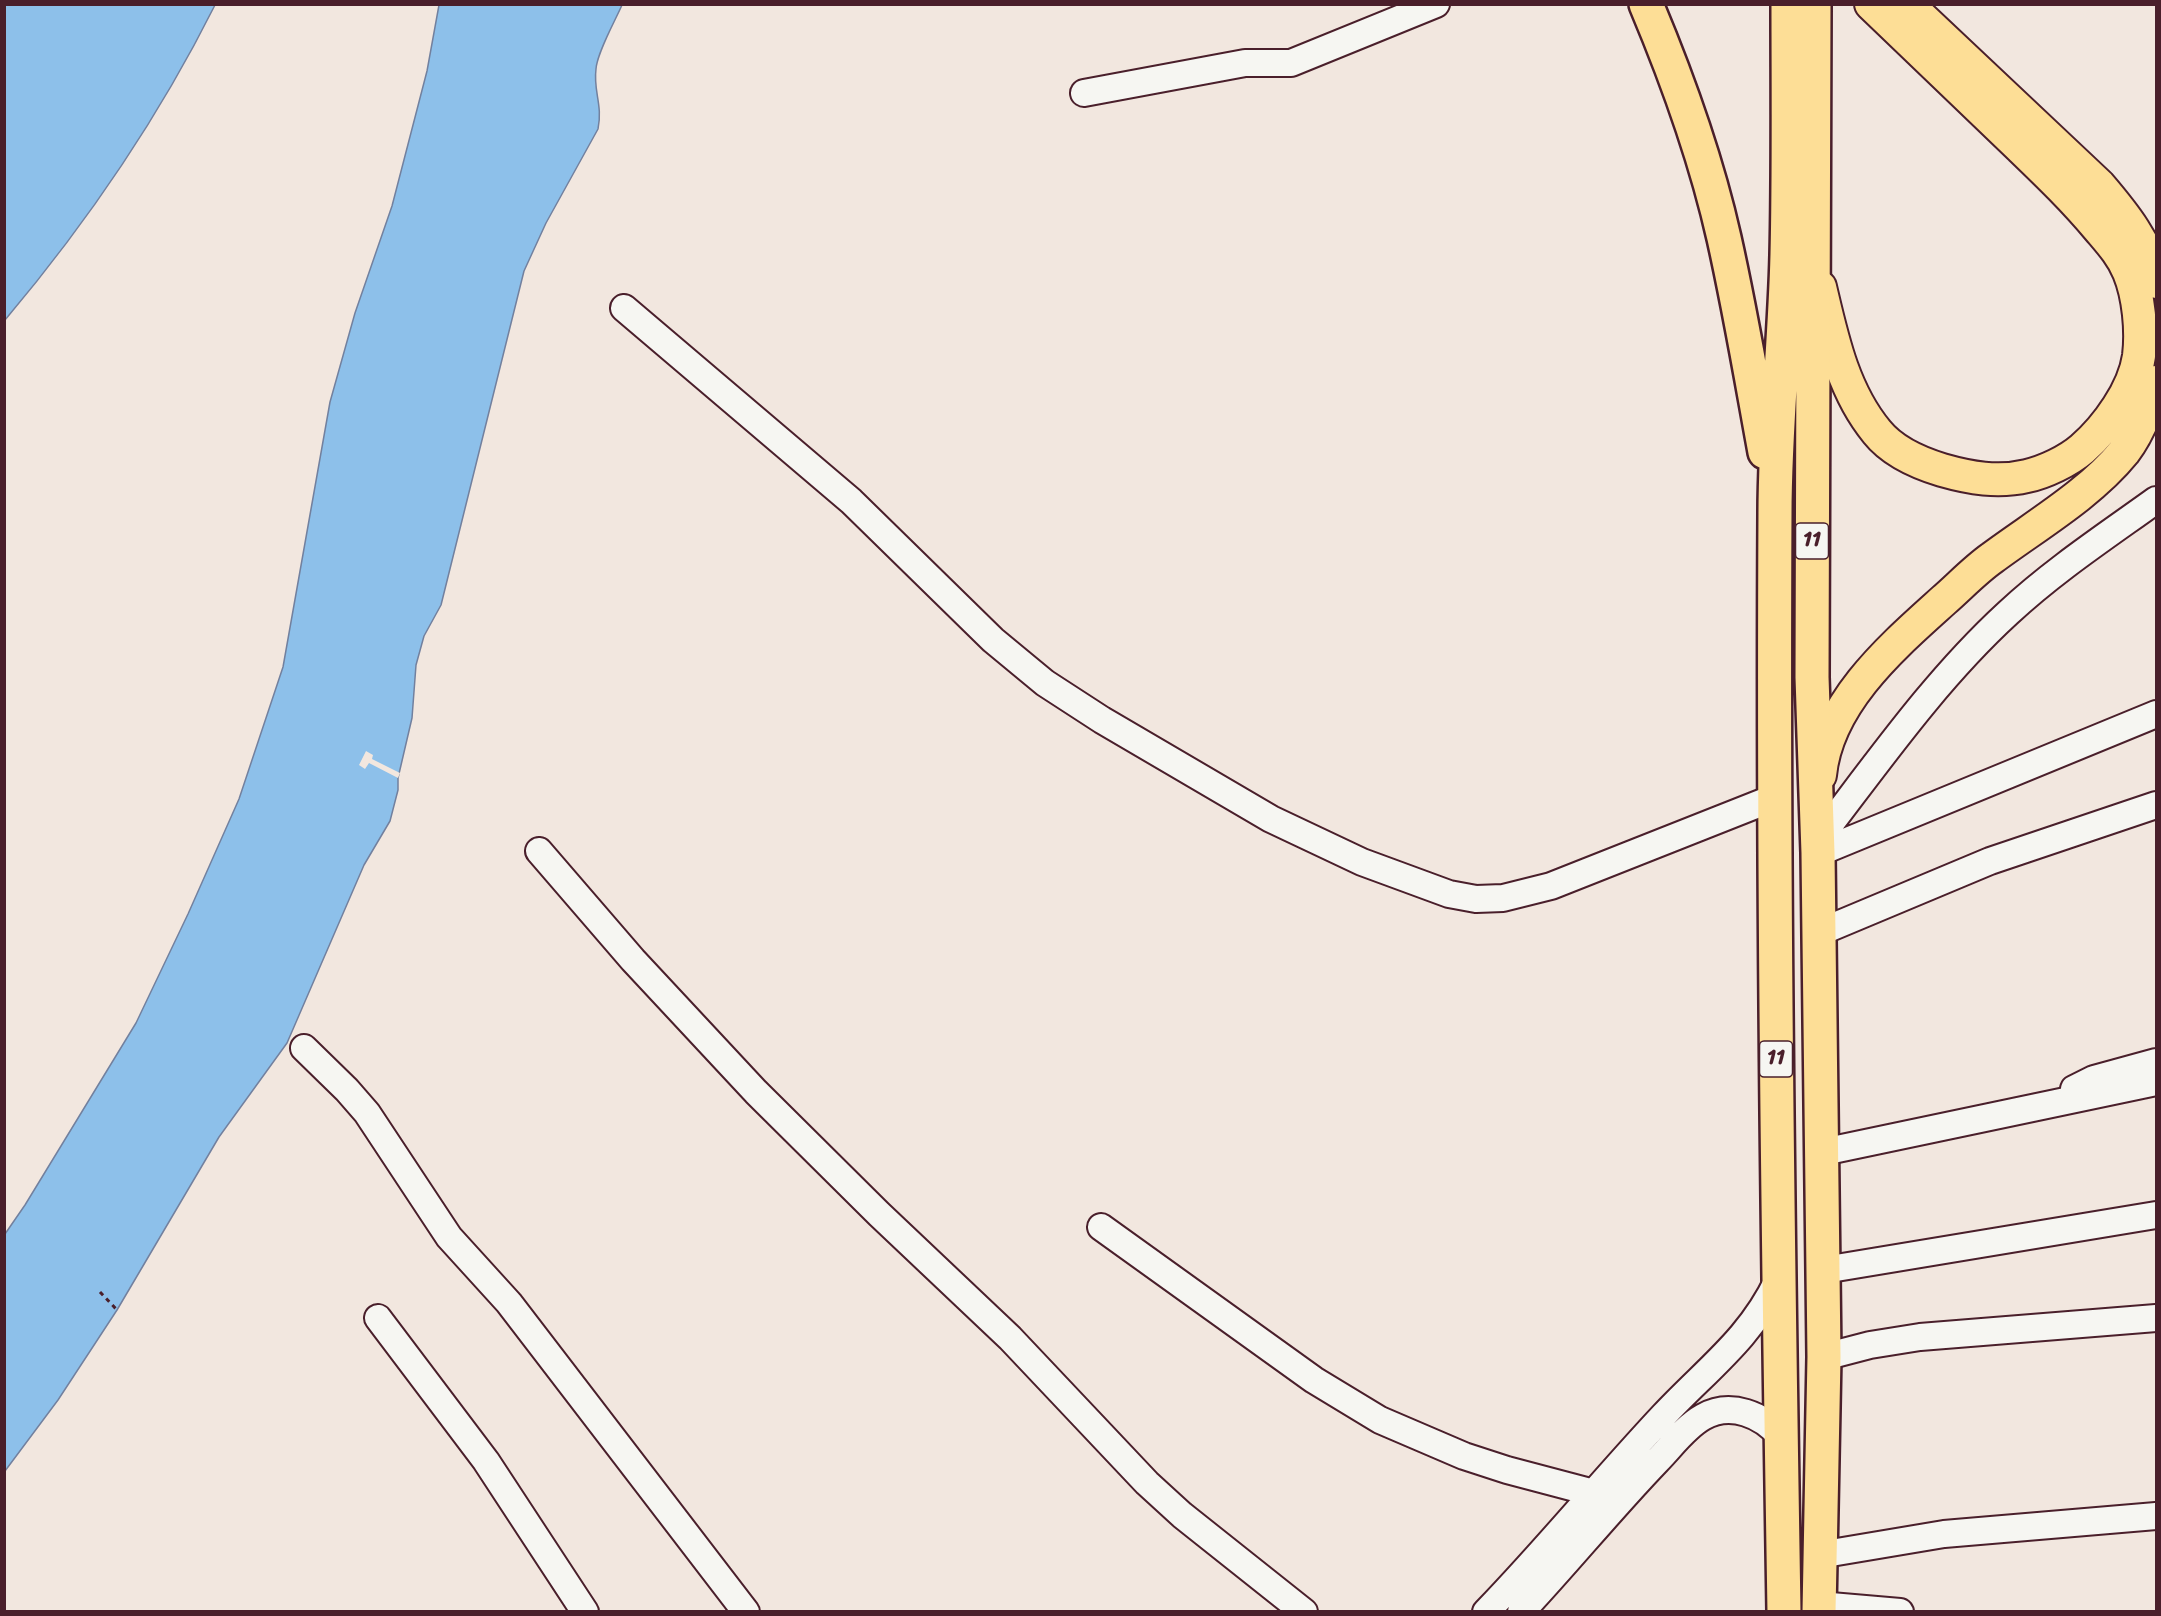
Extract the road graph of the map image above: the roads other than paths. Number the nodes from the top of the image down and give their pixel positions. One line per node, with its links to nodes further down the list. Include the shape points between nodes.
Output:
1 (1436, 4): 7 (street, via 1291,63 1245,63)
2 (1646, 4): 13 (highway, via 1687,108 1724,237)
3 (1788, 4): 13 (highway, 11, via 1787,257)
4 (1814, 4): 8 (highway, 11)
5 (1871, 4): 8 (main road, via 2078,202 2116,249 2129,273 2137,304 2139,358 2116,409 2081,450 2059,464 2027,476 2001,479 1974,479 1948,472 1899,451 1878,434 1855,400 1835,351)
6 (1906, 4): 9 (main road, via 2099,186 2147,252)
7 (1084, 93)
8 (1814, 266): 17 (highway, 11, via 1812,677)
9 (2157, 282)
10 (624, 308): 15 (street, via 851,501 993,640 1045,683 1271,819 1362,862 1449,894 1503,898 1562,882)
11 (2157, 382): 17 (main road, via 2149,406 2123,452 2083,492 1990,559 1893,646 1854,693 1831,734 1820,771)
12 (2157, 500): 17 (street, via 2036,588 1980,639 1929,695)
13 (1775, 507): 15 (highway, 11)
14 (2157, 714): 17 (street)
15 (1776, 797): 26 (highway, 11)
16 (2157, 805): 19 (street, via 1990,861)
17 (1817, 836): 19 (highway, 11)
18 (538, 852): 42 (street, via 756,1092 1010,1338 1147,1483)
19 (1818, 933): 24 (highway, 11)
20 (304, 1048): 41 (street, via 367,1113 449,1237 509,1303)
21 (2157, 1062): 23 (street, via 2094,1078)
22 (2157, 1082): 23 (street)
23 (2052, 1104): 24 (street)
24 (1823, 1152): 25 (highway, 11)
25 (1823, 1188): 26 (highway); 29 (highway, 11)
26 (1776, 1190): 30 (highway, 11)
27 (2157, 1215): 29 (street)
28 (1101, 1227): 36 (street, via 1314,1380 1380,1420 1485,1463)
29 (1824, 1269): 33 (highway, 11)
30 (1778, 1280): 34 (highway, 11); 35 (street, via 1747,1332 1664,1415)
31 (378, 1318): 40 (street, via 486,1461)
32 (2157, 1318): 33 (street, via 1920,1337)
33 (1824, 1357): 38 (highway, 11)
34 (1781, 1437): 35 (street, via 1752,1414 1715,1412 1704,1416); 45 (highway, 11)
35 (1625, 1477): 36 (street); 44 (street)
36 (1594, 1493): 43 (street)
37 (2157, 1516): 38 (street, via 1944,1534)
38 (1819, 1556): 39 (highway, 11)
39 (1819, 1608): 46 (street)
40 (585, 1611)
41 (746, 1611)
42 (1304, 1611)
43 (1486, 1611)
44 (1521, 1611)
45 (1784, 1611)
46 (1900, 1611)

